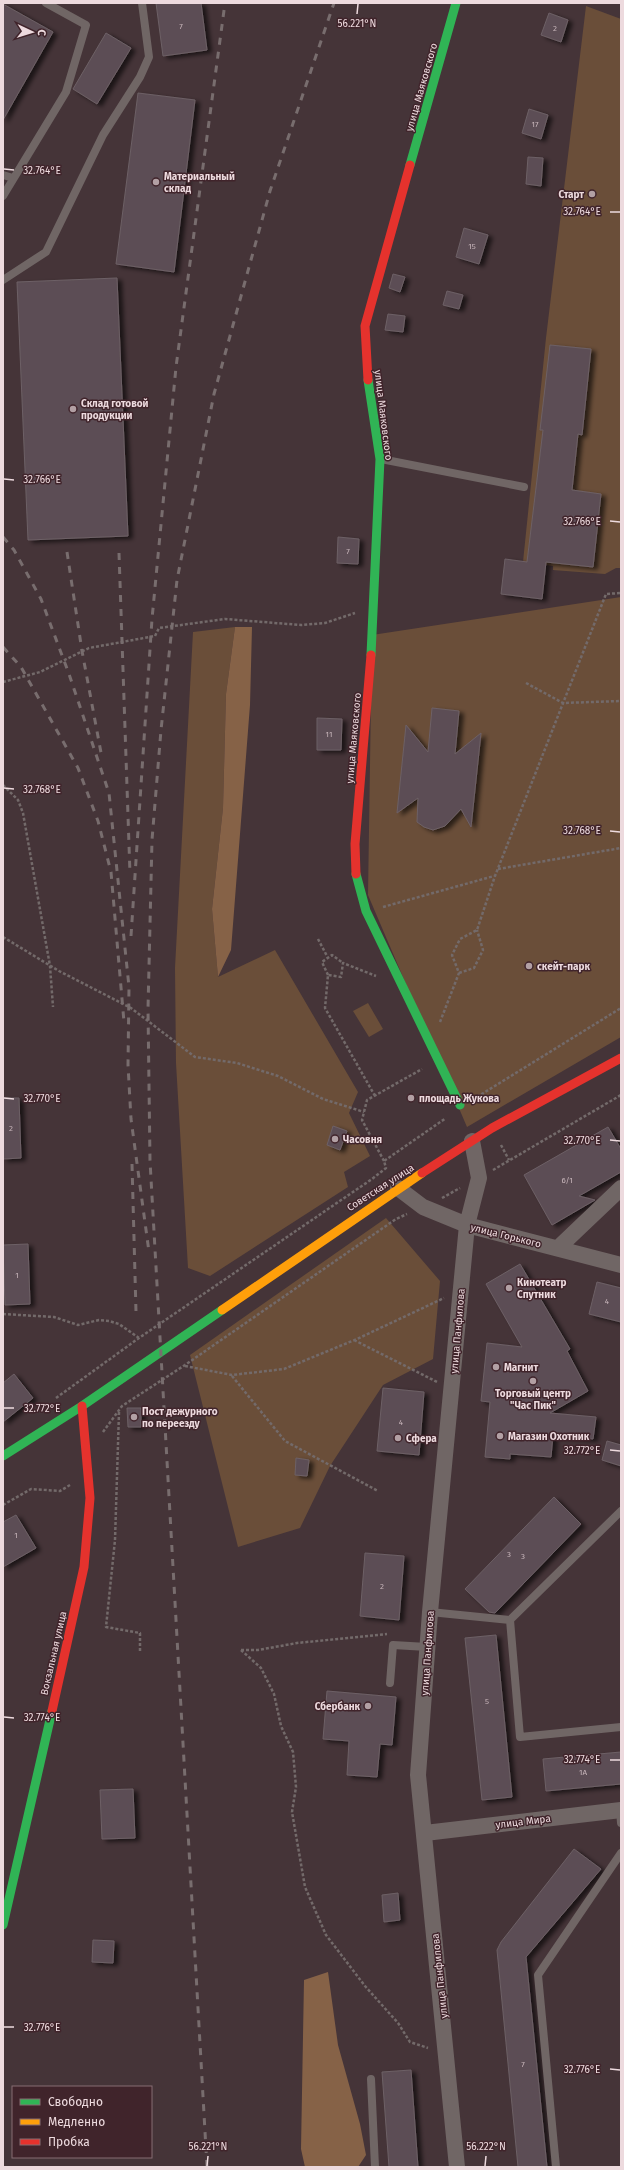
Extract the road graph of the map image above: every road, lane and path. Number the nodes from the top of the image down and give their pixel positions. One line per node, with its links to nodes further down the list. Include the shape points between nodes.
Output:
1 (46, 3): 5 (lane, via 86,25 66,92)
2 (142, 3): 7 (lane, via 149,57 140,77 103,135 46,252)
3 (456, 3): 8 (main road, улица Маяковского, via 365,326 368,387)
4 (3, 175): 5 (lane)
5 (13, 178): 6 (lane)
6 (3, 196)
7 (3, 280)
8 (380, 459): 9 (lane); 11 (main road, улица Маяковского)
9 (524, 487)
10 (621, 593): 15 (path, via 606,594)
11 (374, 607): 12 (path, via 325,622 301,626 226,618 159,628 155,636 89,648 40,672); 20 (main road, улица Маяковского, via 355,844 356,880)
12 (3, 682)
13 (526, 683): 15 (path)
14 (621, 701): 15 (path)
15 (563, 703): 18 (path)
16 (3, 785): 26 (path, via 18,800 23,813)
17 (621, 848): 18 (path)
18 (498, 869): 19 (path)
19 (495, 876): 20 (path); 21 (path)
20 (366, 911): 32 (main road, улица Маяковского)
21 (476, 930): 27 (path, via 460,939 452,955); 27 (path, via 483,950 474,968)
22 (3, 937): 26 (path)
23 (318, 939): 24 (path)
24 (328, 958): 25 (path, via 332,955); 28 (path, via 322,962)
25 (343, 963): 28 (path, via 341,977); 29 (path)
26 (50, 966): 30 (path); 39 (path, via 131,1008 195,1057 237,1063 278,1076 323,1100)
27 (458, 973): 32 (path)
28 (328, 975): 36 (path, via 325,1008)
29 (379, 978)
30 (53, 1007)
31 (621, 1008): 37 (path)
32 (432, 1044): 34 (main road, улица Маяковского)
33 (621, 1058): 41 (main road, Советская улица, via 492,1128)
34 (439, 1059): 36 (path); 38 (main road, улица Маяковского)
35 (621, 1095): 43 (path)
36 (375, 1096): 39 (path, via 367,1100)
37 (474, 1098)
38 (460, 1105)
39 (364, 1112): 42 (path, via 362,1120)
40 (448, 1116): 42 (path)
41 (472, 1142): 43 (street, улица Панфилова); 44 (main road, Советская улица)
42 (384, 1161): 52 (path, via 386,1168 372,1179)
43 (479, 1178): 46 (path); 47 (street, улица Панфилова)
44 (398, 1188): 46 (street, улица Горького); 58 (main road, Советская улица)
45 (621, 1188): 48 (street)
46 (423, 1207): 47 (street, улица Горького); 54 (path, via 396,1219)
47 (467, 1225): 48 (street, улица Горького); 50 (street, улица Панфилова)
48 (558, 1248): 49 (street, улица Горького)
49 (621, 1265)
50 (461, 1290): 53 (path); 56 (street, улица Панфилова)
51 (3, 1314): 52 (path, via 54,1317 78,1325 99,1320 109,1321 119,1324)
52 (138, 1338): 57 (path)
53 (354, 1340): 55 (path, via 284,1369); 56 (path)
54 (185, 1366): 55 (path); 59 (path, via 122,1406)
55 (232, 1375): 63 (path, via 285,1441)
56 (451, 1389): 66 (street, улица Панфилова)
57 (54, 1400)
58 (82, 1406): 61 (main road, Советская улица); 76 (main road, Вокзальная улица, via 90,1498 84,1567)
59 (119, 1411): 60 (path); 70 (path, via 115,1540 106,1627 140,1633)
60 (101, 1435)
61 (3, 1456)
62 (73, 1480): 64 (path, via 70,1486 60,1491 31,1489)
63 (378, 1491)
64 (3, 1505)
65 (621, 1511): 67 (lane)
66 (430, 1612): 67 (lane); 69 (street, улица Панфилова)
67 (510, 1620): 72 (lane, via 520,1737)
68 (393, 1634): 77 (path, via 241,1650 261,1668 271,1687 281,1726 293,1752 296,1787 292,1812 305,1888 326,1935 365,1986 398,2023 410,2042)
69 (427, 1647): 71 (lane, via 393,1645); 74 (street, улица Панфилова, via 418,1775)
70 (140, 1650)
71 (390, 1683)
72 (621, 1727)
73 (621, 1814): 74 (street, улица Мира)
74 (425, 1832): 80 (street, улица Панфилова)
75 (621, 1853): 81 (lane, via 538,1975)
76 (3, 1925)
77 (428, 2048)
78 (371, 2079): 79 (lane)
79 (375, 2167)
80 (457, 2167)
81 (556, 2167)

